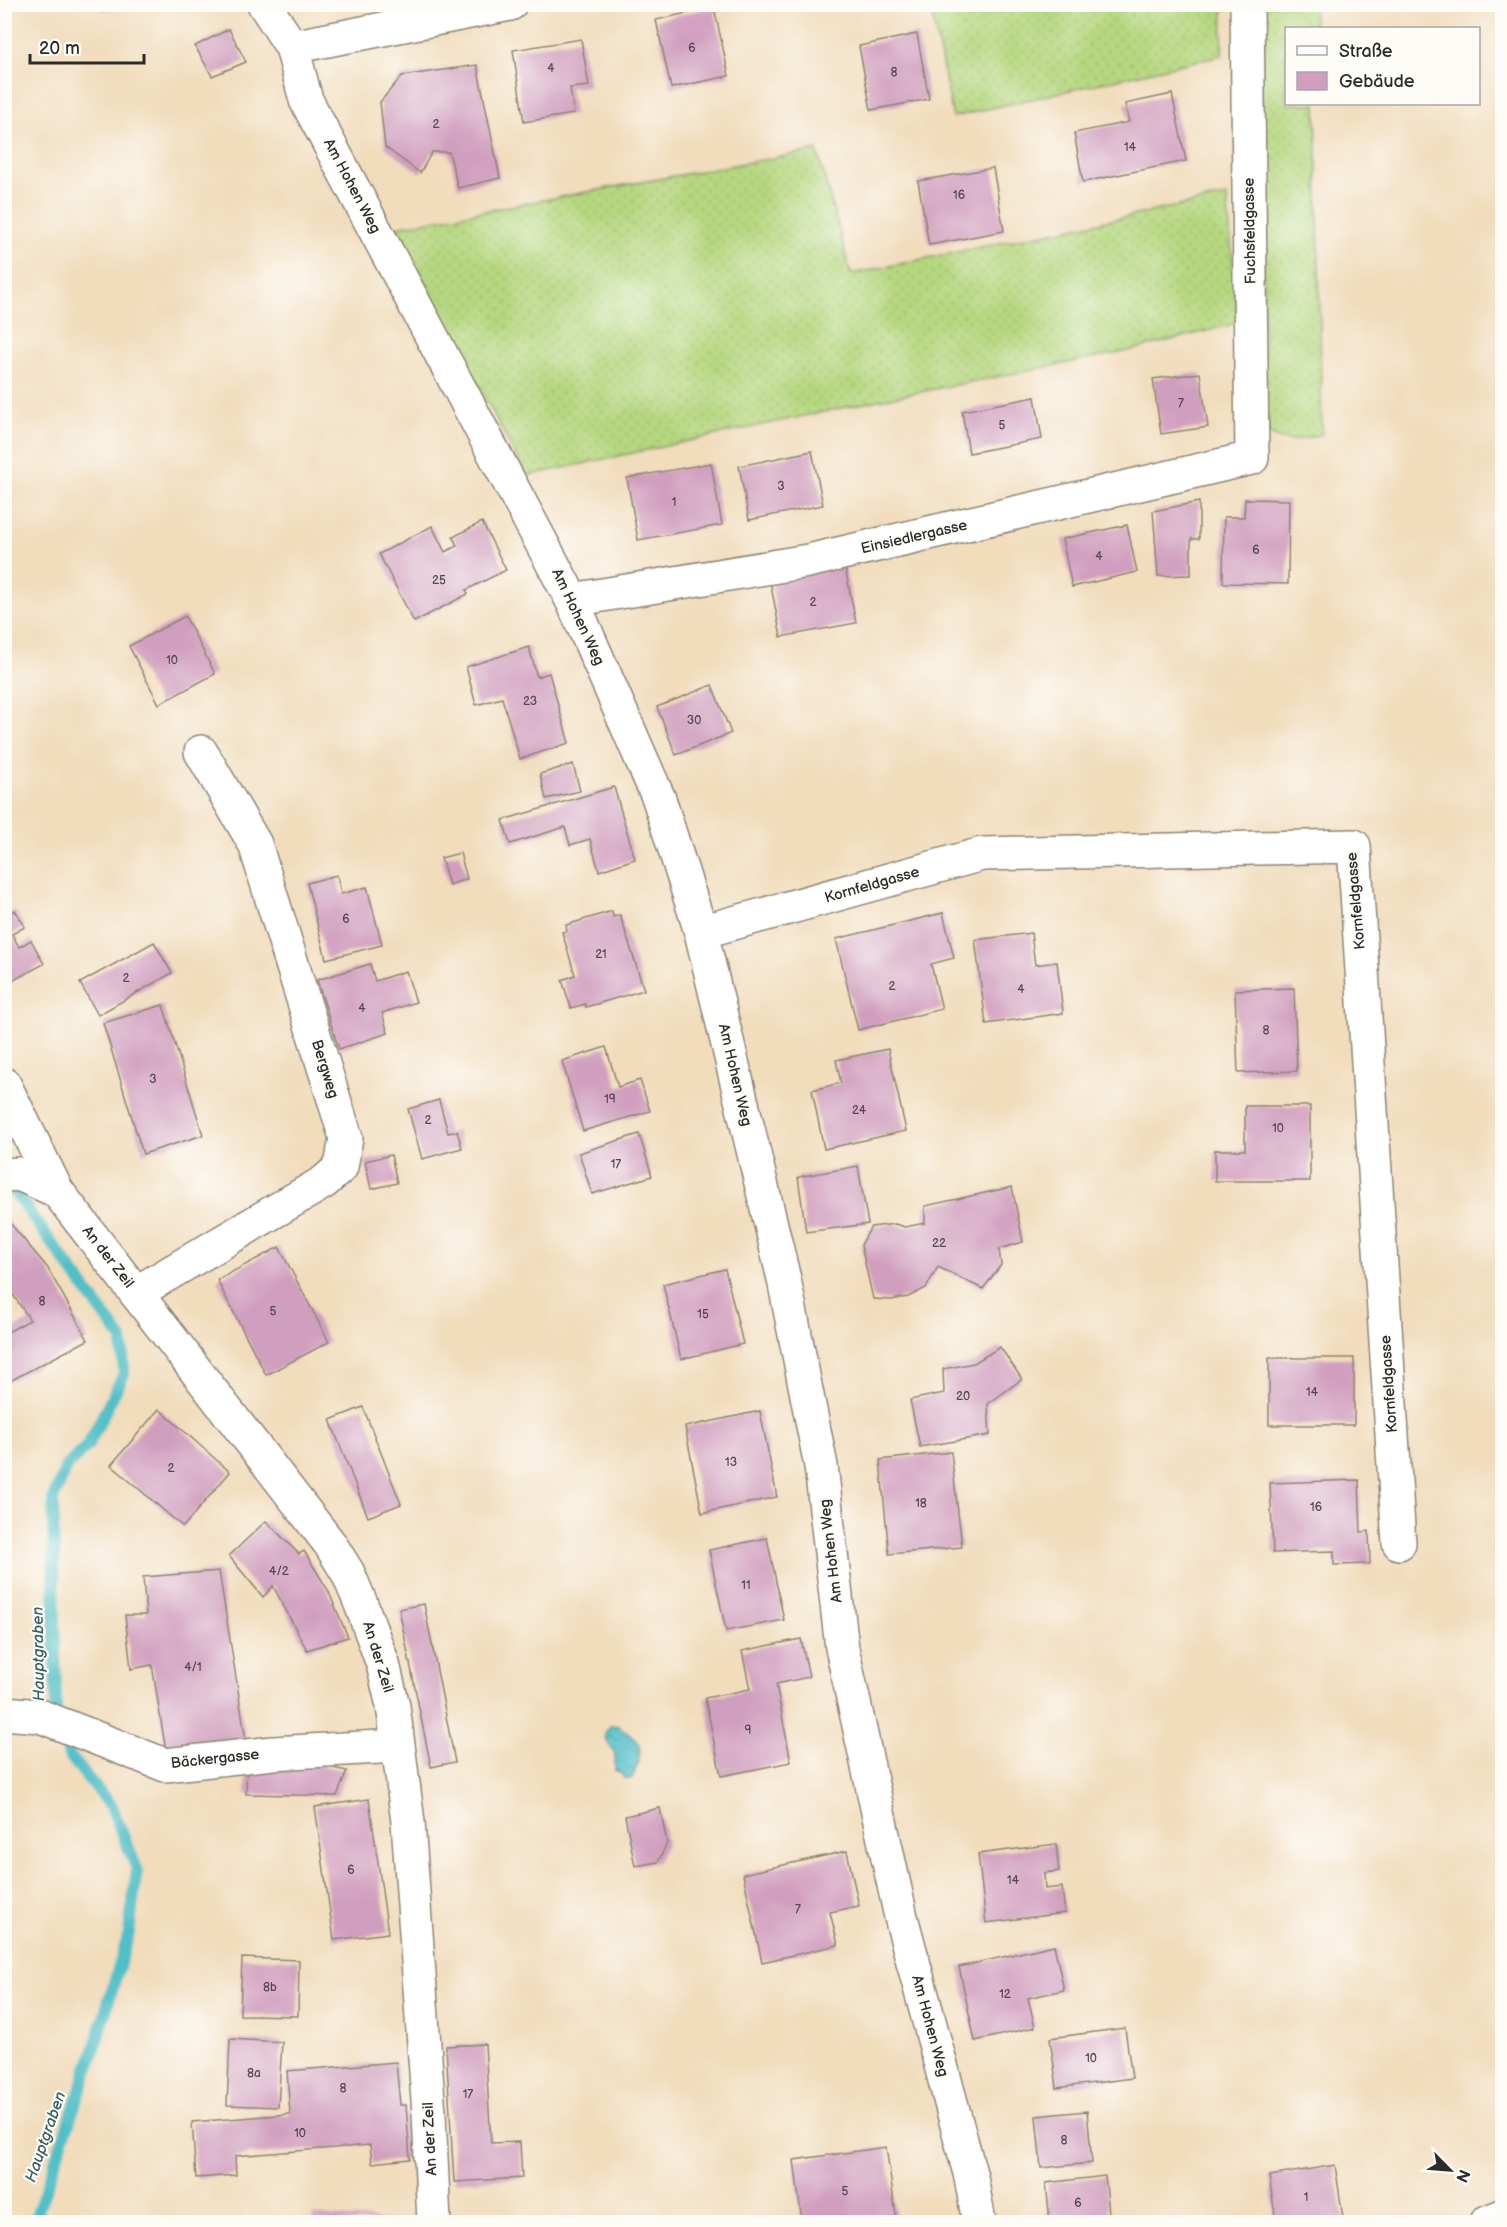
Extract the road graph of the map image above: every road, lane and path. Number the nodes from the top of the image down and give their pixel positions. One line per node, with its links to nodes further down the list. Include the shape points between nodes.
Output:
1 (264, 4): 4 (street, Am Hohen Weg)
2 (510, 4): 4 (street)
3 (1247, 4): 5 (street, Fuchsfeldgasse)
4 (292, 47): 6 (street, Am Hohen Weg, via 306,99)
5 (1252, 458): 6 (street, Einsiedlergasse, via 808,561)
6 (572, 600): 8 (street, Am Hohen Weg, via 658,798)
7 (201, 752): 12 (street, Bergweg, via 255,844 346,1138 341,1167 324,1182)
8 (701, 932): 13 (street, Kornfeldgasse, via 982,854 1354,846); 18 (street, Am Hohen Weg, via 784,1279 819,1455 842,1648 901,1917 971,2177)
9 (4, 1084): 11 (street, An der Zeil)
10 (12, 1174): 11 (street)
11 (57, 1191): 12 (street, An der Zeil)
12 (136, 1293): 15 (street, An der Zeil, via 330,1544 348,1573 383,1664)
13 (1399, 1543)
14 (4, 1713): 15 (street, Bäckergasse, via 40,1716 165,1765 273,1753)
15 (398, 1746): 17 (street, An der Zeil, via 408,1822)
16 (1503, 2216): 19 (street)
17 (434, 2223)
18 (979, 2223)
19 (1487, 2223)

